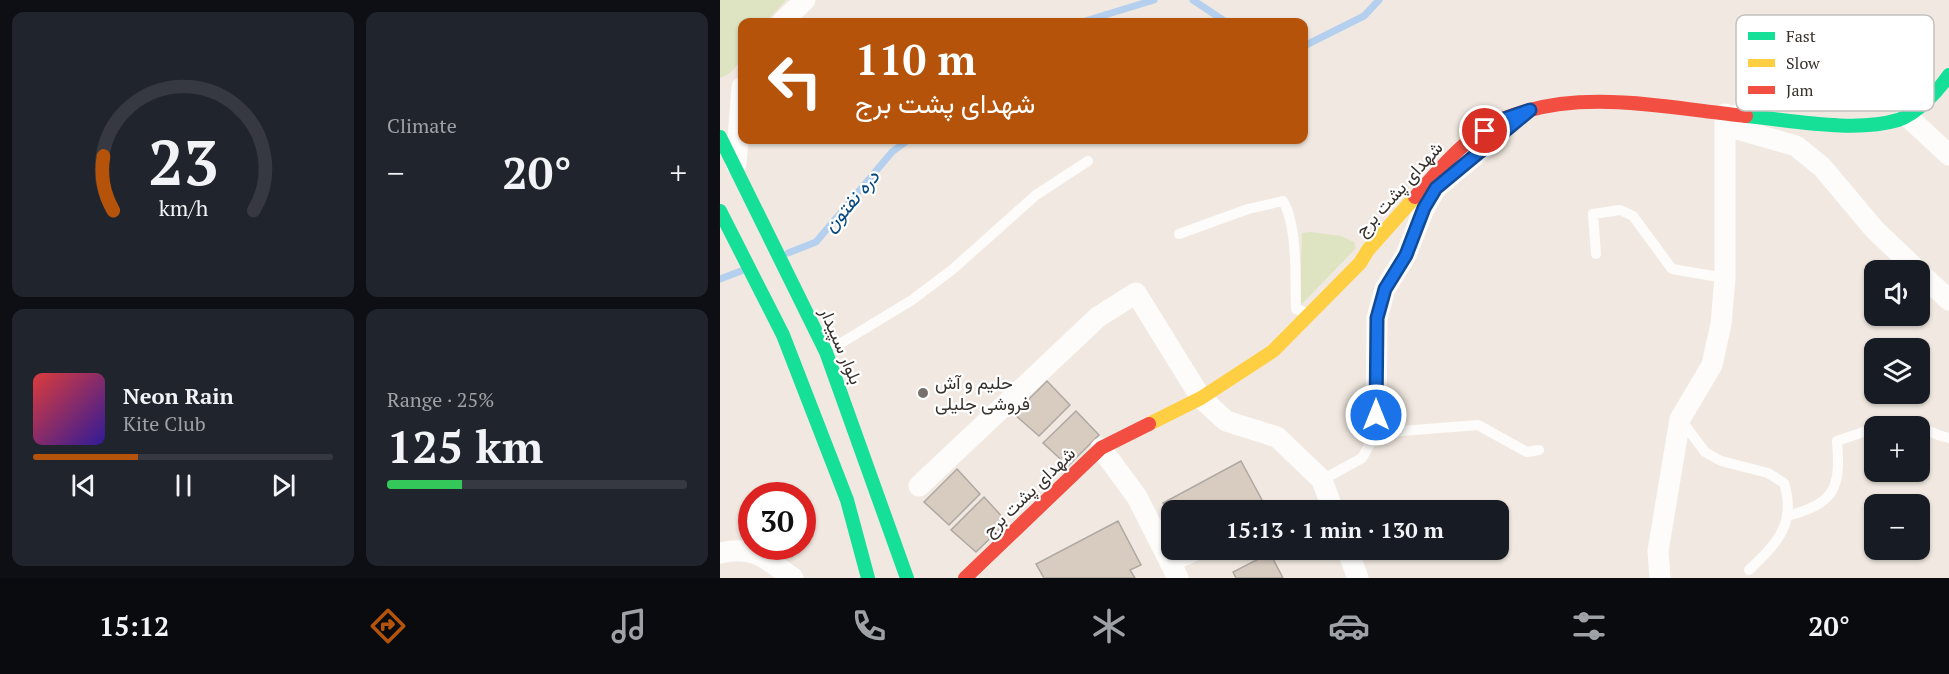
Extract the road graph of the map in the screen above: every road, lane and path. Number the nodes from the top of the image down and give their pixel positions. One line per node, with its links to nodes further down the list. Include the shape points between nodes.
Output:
1 (805, 0): 2 (street)
2 (786, 18)
3 (1949, 75): 4 (street, شهدای پشت برج)
4 (1934, 95)
5 (1530, 110): 8 (street, شهدای پشت برج, via 1566,102 1633,104); 21 (street, شهدای پشت برج, via 1501,120 1454,153 1360,263); 26 (street, via 1436,188 1406,255 1385,289 1377,318)
6 (1912, 111): 7 (street, شهدای پشت برج)
7 (1906, 115): 8 (street, شهدای پشت برج, via 1899,120 1848,126); 11 (street)
8 (1731, 122): 17 (street, via 1796,146 1822,168 1875,230); 18 (street)
9 (720, 137): 13 (street, بلوار سپیدار)
10 (738, 140): 13 (street)
11 (1949, 155)
12 (1088, 160): 22 (lane, via 1036,195 912,300)
13 (736, 167): 22 (street, بلوار سپیدار)
14 (721, 212): 41 (street, via 783,335 847,500)
15 (1179, 234): 21 (lane, via 1283,201 1293,248)
16 (1596, 254): 18 (lane, via 1593,214 1620,210 1633,216 1672,269)
17 (1907, 260)
18 (1725, 278): 24 (street, via 1712,365)
19 (1930, 282): 20 (street)
20 (1949, 300)
21 (1300, 317): 23 (street, شهدای پشت برج, via 1273,351)
22 (826, 352): 42 (street, بلوار سپیدار)
23 (1201, 398): 29 (street, شهدای پشت برج); 31 (street, via 1226,421 1277,437); 32 (street, via 1136,293 1098,317)
24 (1680, 419): 34 (lane, via 1705,452 1721,461 1768,473 1784,483 1790,501); 45 (street, via 1658,551)
25 (1864, 432): 34 (lane, via 1837,441 1836,482 1821,505)
26 (1376, 433): 30 (lane, via 1478,425 1527,452); 31 (lane, via 1362,458)
27 (1930, 433): 28 (lane)
28 (1949, 438)
29 (1101, 448): 39 (street, via 1137,497); 43 (street, شهدای پشت برج)
30 (1539, 450)
31 (1322, 480): 33 (street)
32 (919, 486)
33 (1329, 500)
34 (1787, 516): 38 (lane, via 1778,542)
35 (720, 553): 40 (street, via 737,549 761,555)
36 (1194, 560): 39 (lane)
37 (1351, 560): 44 (street)
38 (1749, 570)
39 (1175, 573)
40 (793, 578)
41 (868, 578)
42 (907, 578)
43 (965, 578)
44 (1358, 578)
45 (1660, 578)

